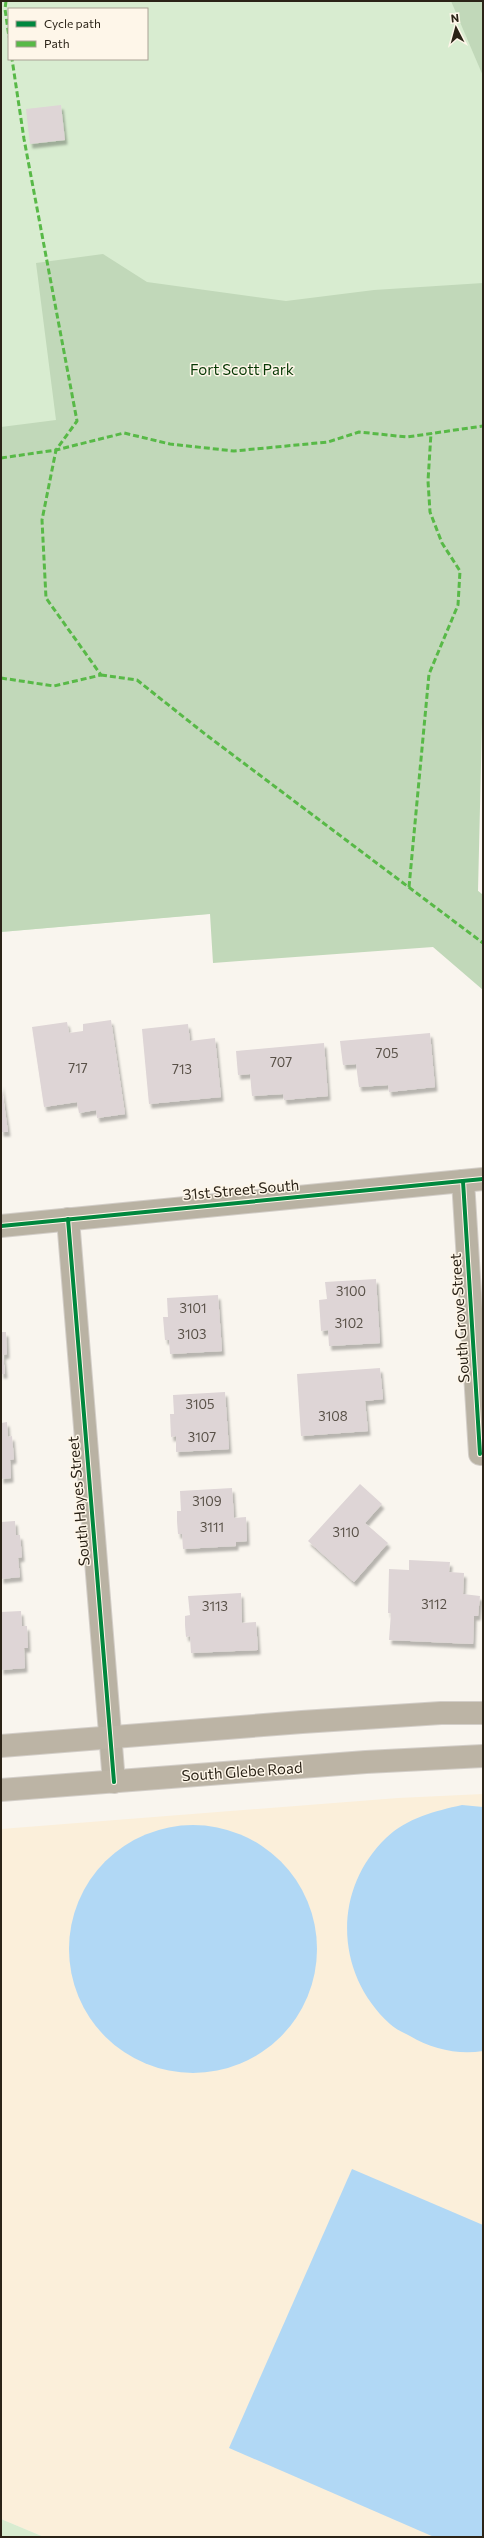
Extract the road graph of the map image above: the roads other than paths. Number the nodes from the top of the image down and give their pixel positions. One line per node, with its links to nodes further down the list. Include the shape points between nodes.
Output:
1 (473, 1180): 2 (street, 31st Street South); 4 (street, South Grove Street)
2 (68, 1219): 3 (street, 31st Street South); 6 (street, South Hayes Street)
3 (1, 1226)
4 (480, 1454)
5 (483, 1713): 6 (main road, via 441,1713)
6 (110, 1737): 7 (main road); 9 (street, South Hayes Street)
7 (1, 1746)
8 (483, 1756): 9 (main road, South Glebe Road, via 366,1762)
9 (114, 1782): 10 (main road, South Glebe Road)
10 (1, 1790)

